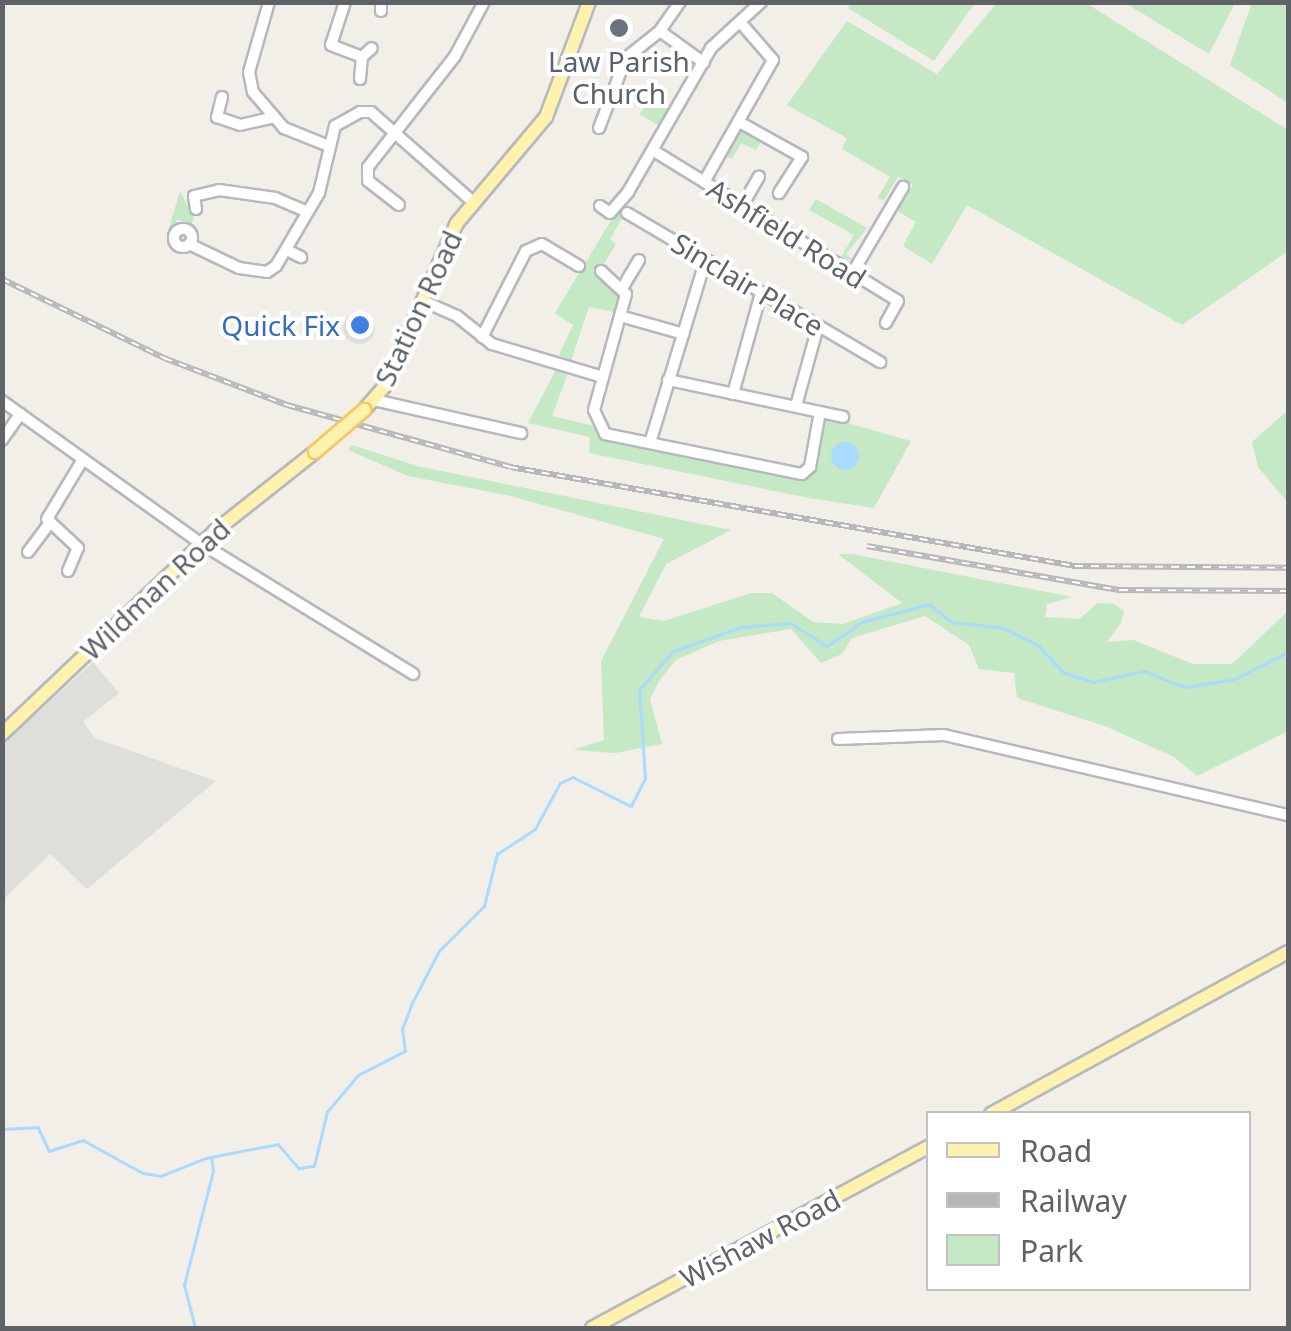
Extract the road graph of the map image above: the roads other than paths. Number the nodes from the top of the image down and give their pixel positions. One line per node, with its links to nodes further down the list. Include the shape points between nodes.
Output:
1 (269, 2): 14 (street, via 250,72 253,92)
2 (345, 2): 10 (street, via 331,45)
3 (484, 2): 17 (street, via 455,56)
4 (589, 2): 25 (main road, Station Road, via 546,117)
5 (680, 2): 8 (street)
6 (761, 2): 7 (street)
7 (741, 22): 11 (street); 15 (street, via 773,60)
8 (660, 31): 11 (street); 16 (street, via 626,58)
9 (372, 48): 10 (street)
10 (362, 57): 12 (street)
11 (704, 62): 19 (street)
12 (360, 79)
13 (222, 97): 14 (street, via 212,116 240,126)
14 (271, 118): 18 (street)
15 (741, 122): 21 (street); 23 (street, via 802,157)
16 (598, 128)
17 (395, 132): 18 (street, via 360,112 335,126); 25 (street); 26 (street, via 368,167 368,181)
18 (329, 146): 29 (street, via 319,194)
19 (654, 151): 21 (street, Ashfield Road); 27 (street, via 608,217)
20 (758, 176): 28 (street)
21 (704, 182): 28 (street, Ashfield Road)
22 (903, 187): 38 (street)
23 (780, 193)
24 (192, 198): 29 (street, via 220,190 275,198)
25 (473, 202): 41 (main road, Station Road)
26 (399, 205)
27 (600, 206)
28 (742, 206): 38 (street, Ashfield Road)
29 (306, 211): 32 (street)
30 (627, 213): 34 (street, Sinclair Place)
31 (189, 244): 32 (street, via 240,268 267,272)
32 (286, 250): 33 (street)
33 (301, 258)
34 (706, 259): 40 (street, Sinclair Place); 45 (street)
35 (639, 260): 39 (street)
36 (580, 266): 46 (street, via 570,252 542,244 526,251)
37 (601, 272): 39 (street)
38 (853, 272): 43 (street, Ashfield Road, via 898,301)
39 (624, 286): 42 (street)
40 (761, 293): 44 (street, Sinclair Place); 54 (street)
41 (423, 301): 46 (street); 56 (main road, Station Road)
42 (620, 316): 45 (street); 52 (street)
43 (886, 323)
44 (818, 326): 50 (street, Sinclair Place); 57 (street)
45 (684, 334): 53 (street)
46 (482, 338): 49 (street)
47 (533, 341): 49 (street)
48 (875, 343): 50 (street)
49 (530, 353): 52 (street)
50 (869, 355): 51 (street, Sinclair Place)
51 (880, 362)
52 (603, 377): 63 (street, via 594,410 598,426)
53 (668, 380): 54 (street); 63 (street)
54 (733, 394): 57 (street)
55 (2, 402): 59 (street)
56 (369, 405): 61 (street); 66 (main road, Wildman Road, bridge)
57 (796, 406): 58 (street)
58 (820, 412): 60 (street); 63 (street, via 810,467 802,474)
59 (20, 414): 62 (street); 64 (street)
60 (842, 417)
61 (521, 433)
62 (2, 440)
63 (650, 444)
64 (82, 461): 65 (street); 66 (street)
65 (48, 525): 67 (street); 68 (street, via 78,548)
66 (202, 544): 69 (street); 70 (main road, Wildman Road)
67 (28, 552)
68 (68, 571)
69 (413, 674)
70 (2, 734)
71 (838, 739): 72 (street, via 944,736)
72 (1288, 815)
73 (1288, 952): 74 (main road)
74 (996, 1111)
75 (926, 1148): 76 (main road, Wishaw Road)
76 (592, 1328)

